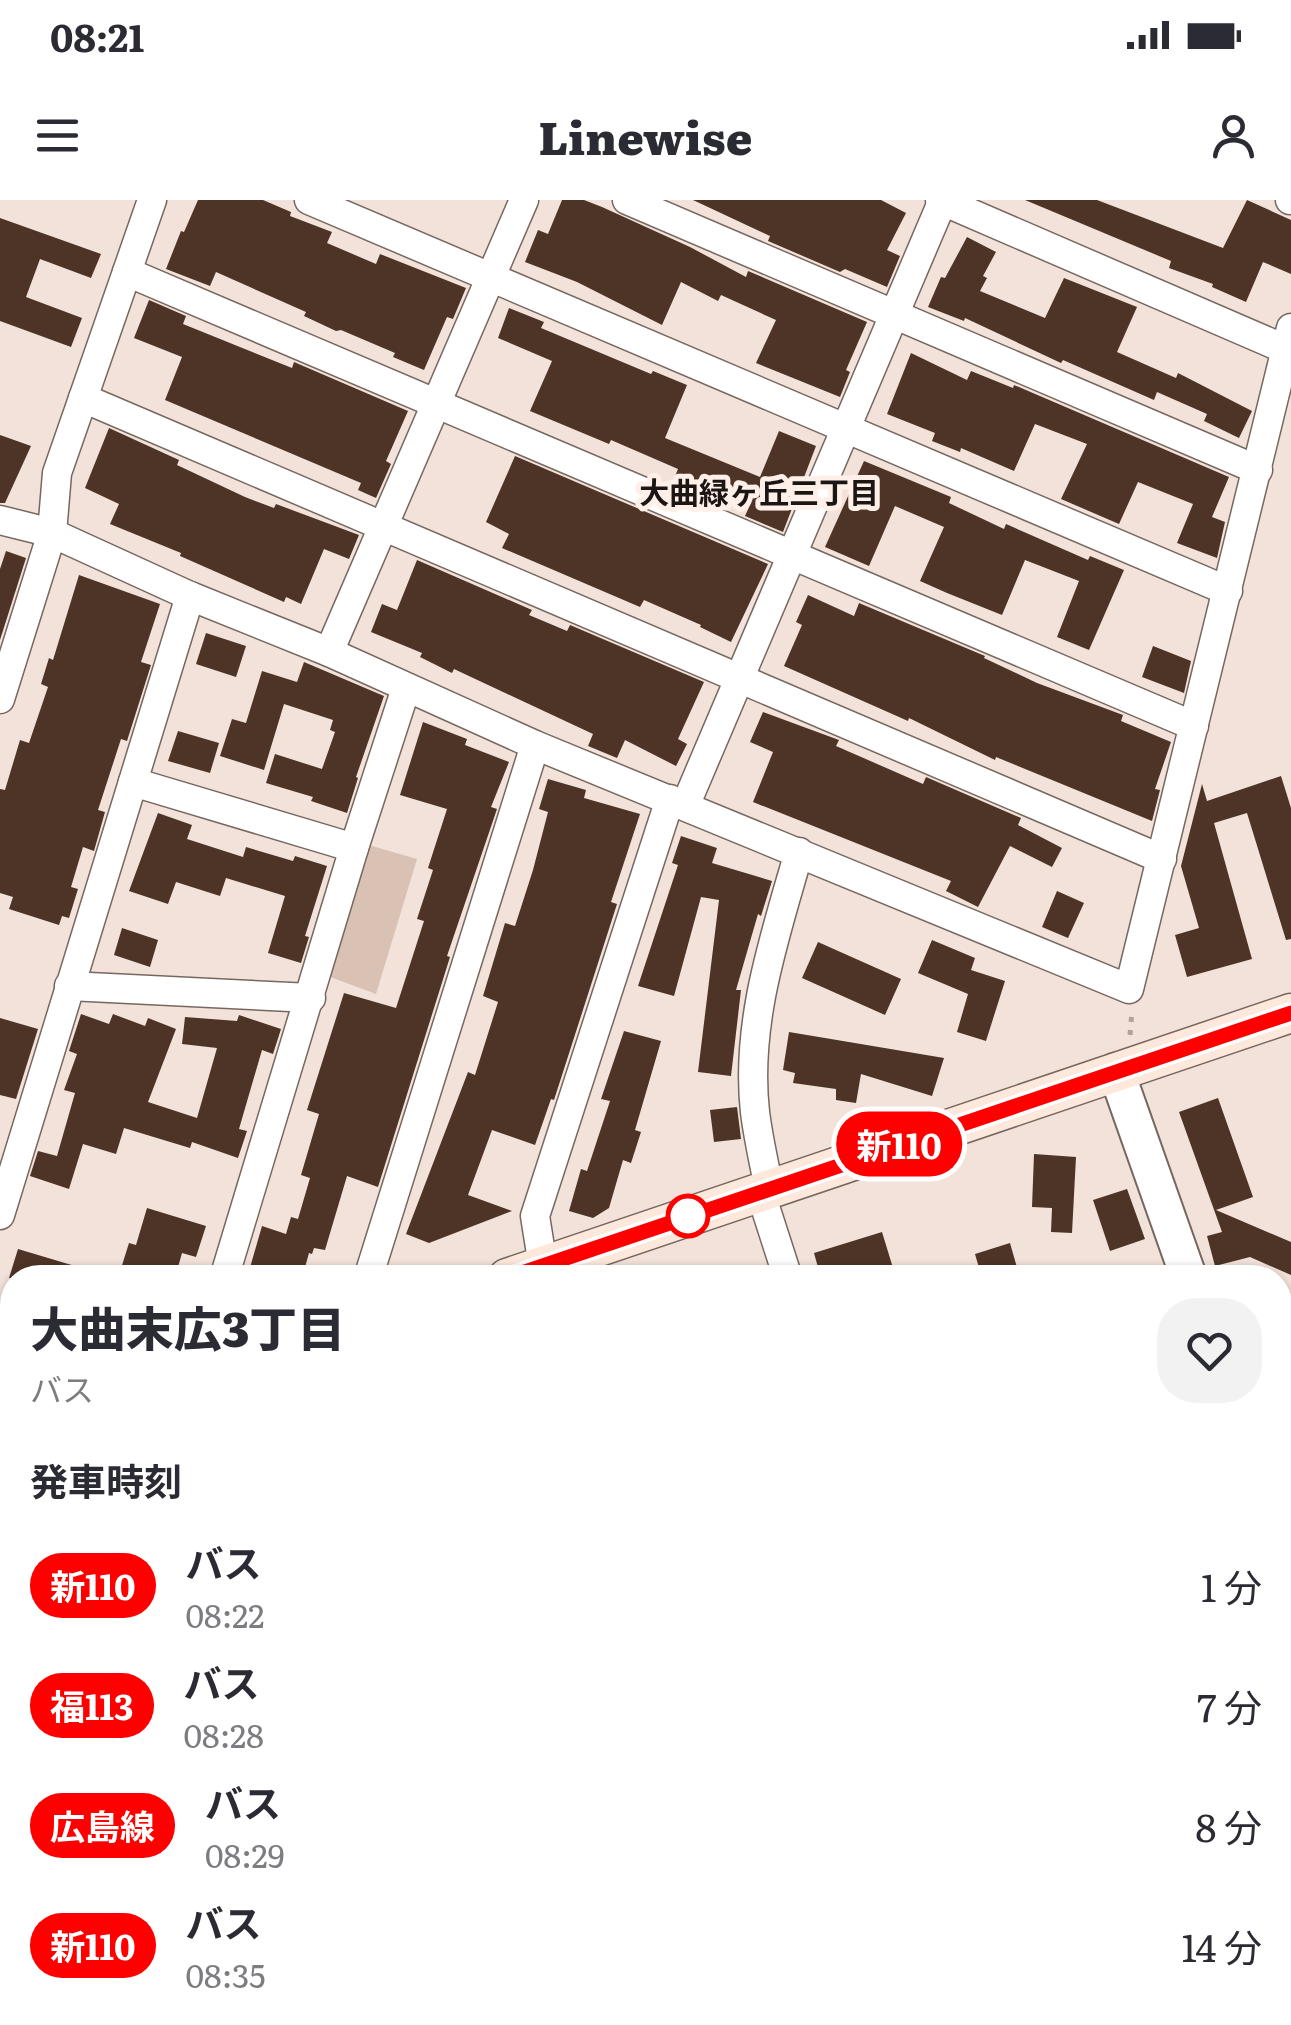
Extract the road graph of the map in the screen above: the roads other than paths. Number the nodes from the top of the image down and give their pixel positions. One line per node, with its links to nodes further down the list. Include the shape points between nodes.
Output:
1 (152, 200): 6 (street)
2 (310, 200): 7 (street)
3 (524, 200): 7 (street)
4 (627, 200): 8 (street)
5 (942, 200): 8 (street); 9 (street)
6 (127, 272): 10 (street); 11 (street)
7 (492, 276): 11 (street); 12 (street)
8 (895, 316): 12 (street); 13 (street)
9 (1288, 339): 13 (street)
10 (82, 398): 15 (street); 16 (street, via 57,473)
11 (438, 404): 15 (street); 17 (street)
12 (846, 427): 17 (street); 18 (street)
13 (1258, 470): 18 (street)
14 (0, 520): 16 (street)
15 (385, 526): 20 (street); 21 (street)
16 (52, 533): 19 (street); 23 (street)
17 (792, 554): 21 (street); 24 (street)
18 (1228, 592): 24 (street)
19 (190, 596): 20 (street); 26 (street)
20 (329, 652): 22 (street)
21 (739, 678): 27 (street); 30 (street)
22 (406, 688): 25 (street); 28 (street)
23 (0, 699)
24 (1194, 726): 30 (street)
25 (535, 745): 27 (street); 38 (street)
26 (134, 782): 28 (street); 31 (street)
27 (678, 802): 29 (street); 39 (street, via 535,1216)
28 (354, 848): 32 (street)
29 (798, 852): 30 (street, via 1129,988); 35 (street, via 763,978 756,1040 755,1109)
30 (1162, 859)
31 (69, 986): 32 (street); 36 (street)
32 (311, 998): 37 (street)
33 (1291, 1014): 34 (main road)
34 (1128, 1067): 35 (main road); 42 (street)
35 (765, 1190): 40 (main road); 41 (street)
36 (0, 1215)
37 (228, 1265)
38 (372, 1265)
39 (543, 1265)
40 (546, 1265)
41 (785, 1265)
42 (1185, 1265)

